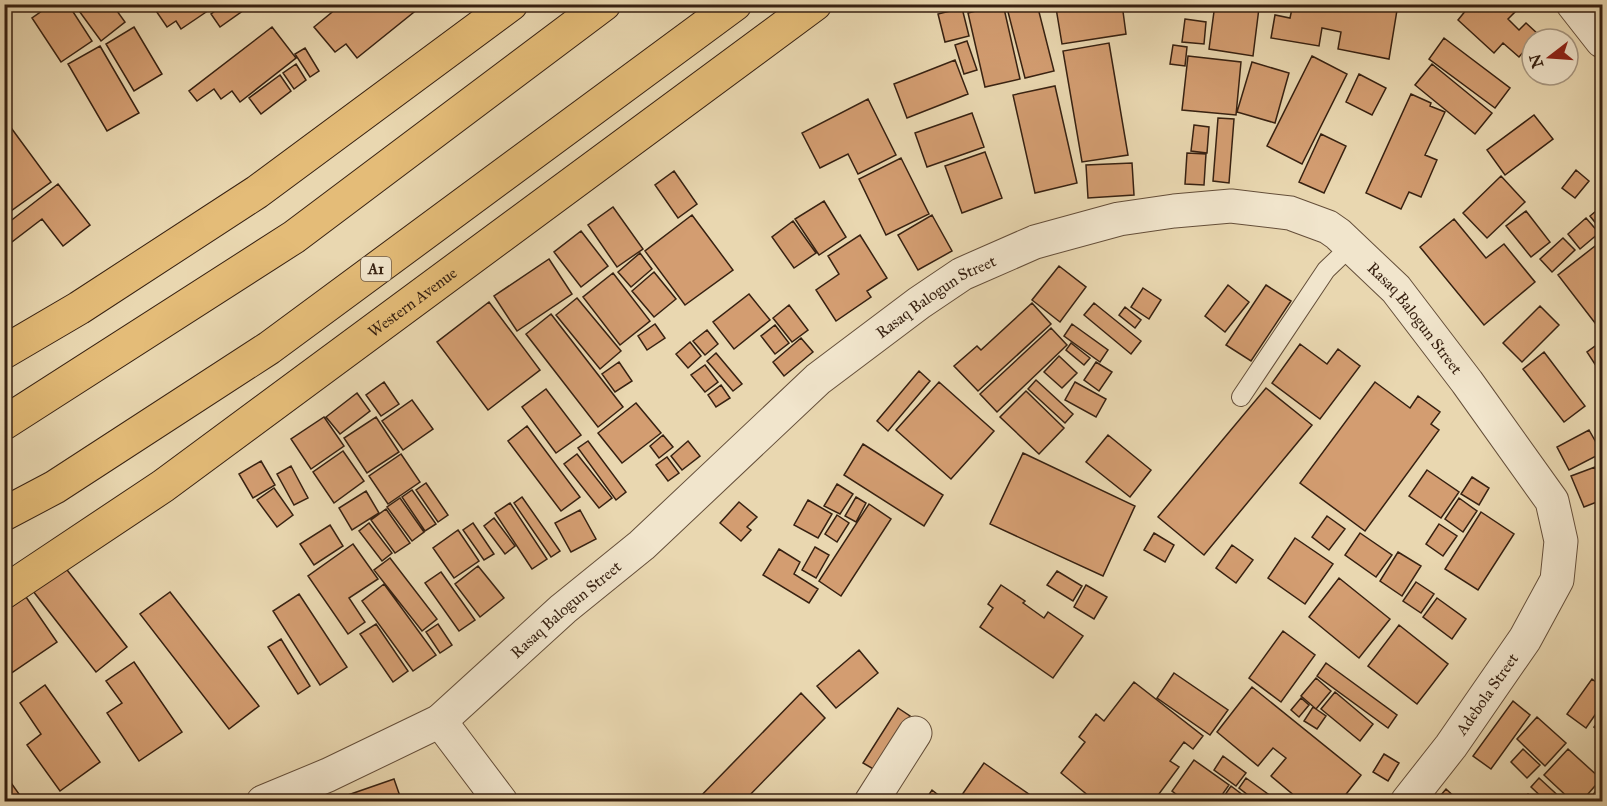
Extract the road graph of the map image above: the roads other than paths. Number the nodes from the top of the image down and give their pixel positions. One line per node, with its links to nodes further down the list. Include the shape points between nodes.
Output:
1 (511, 4): 8 (main road, via 257,192)
2 (604, 4): 10 (main road, via 294,237)
3 (735, 4): 11 (main road, A1, via 269,348 55,487)
4 (815, 4): 13 (main road, Western Avenue, via 163,486)
5 (1574, 4): 6 (street)
6 (1602, 41)
7 (1351, 246): 9 (lane, via 1326,270); 12 (street, Rasaq Balogun Street, via 1396,289 1552,501 1561,541); 14 (street, Rasaq Balogun Street, via 1328,227 1290,213 1231,206 1119,219 1035,242 962,274 818,379 642,545 563,609)
8 (4, 352)
9 (1240, 397)
10 (4, 423)
11 (4, 514)
12 (1557, 580): 19 (street, Adebola Street, via 1525,639 1451,746)
13 (4, 592)
14 (440, 721): 16 (street, Rasaq Balogun Street); 17 (street)
15 (915, 733): 18 (street)
16 (263, 801)
17 (501, 801)
18 (871, 801)
19 (1407, 801)

